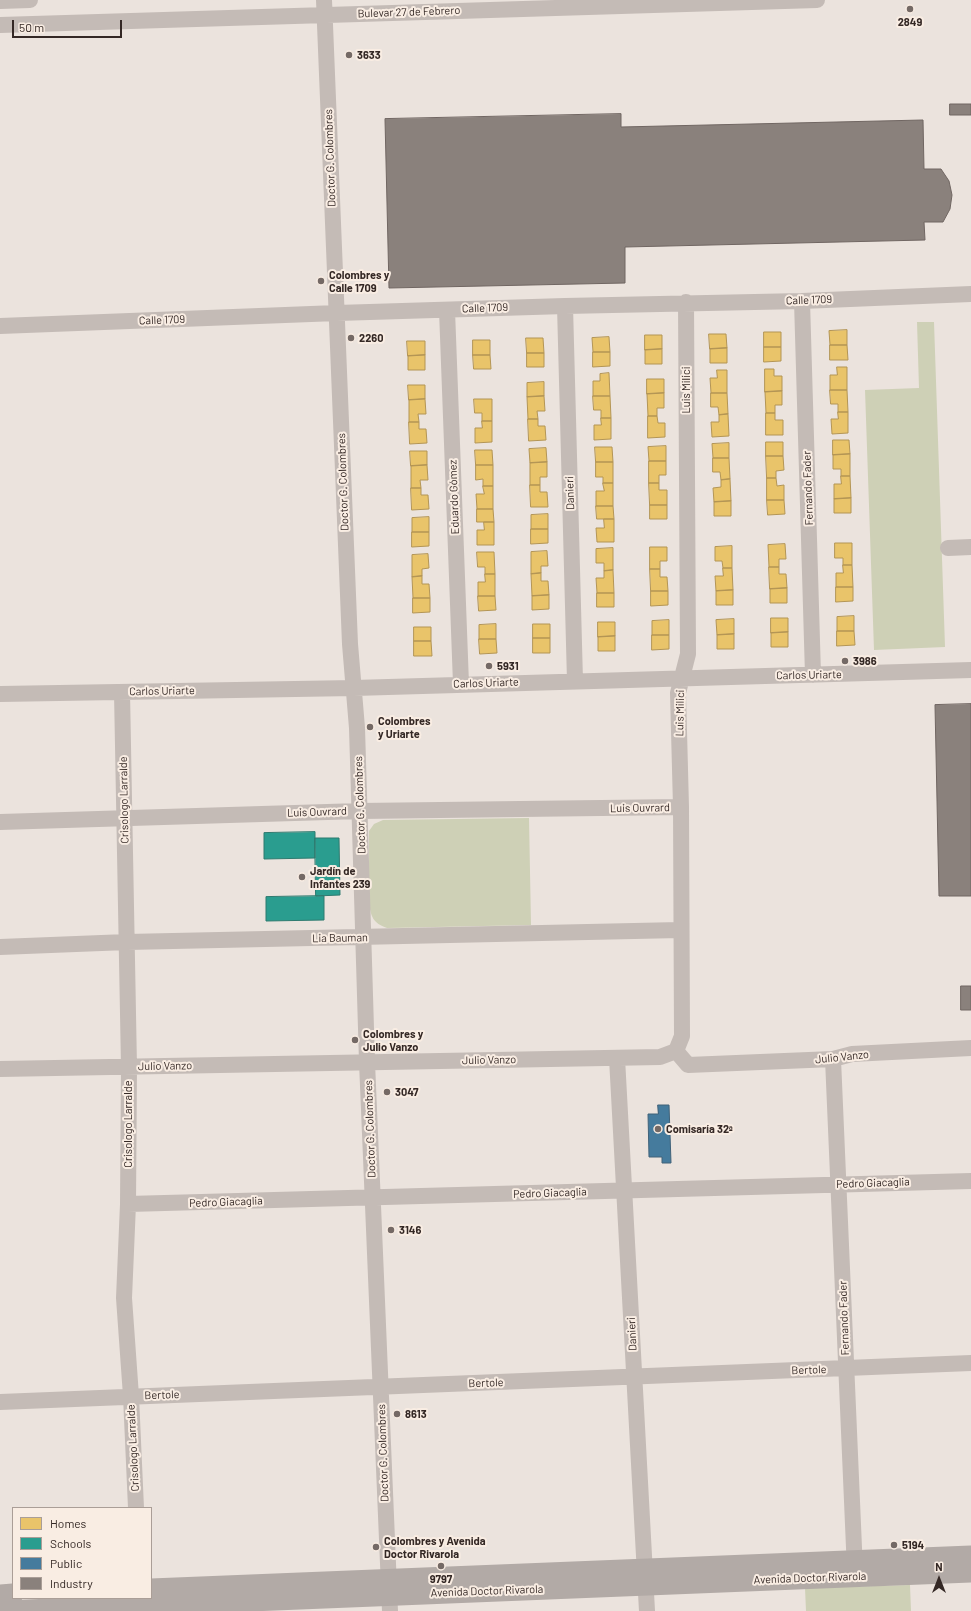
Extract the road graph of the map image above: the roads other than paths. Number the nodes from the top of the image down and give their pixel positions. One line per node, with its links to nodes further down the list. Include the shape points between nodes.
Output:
1 (30, 0): 3 (street)
2 (817, 0): 4 (street, Bulevar 27 de Febrero)
3 (0, 1)
4 (324, 7): 5 (street, Bulevar 27 de Febrero); 11 (street, Doctor G. Colombres)
5 (0, 24)
6 (971, 294): 7 (street, Calle 1709)
7 (802, 301): 8 (street, Calle 1709); 16 (street, Fernando Fader)
8 (686, 302): 9 (street, Calle 1709); 17 (street, Luis Milici, via 688,654)
9 (565, 306): 10 (street, Calle 1709); 18 (street, Danieri)
10 (447, 310): 11 (street, Calle 1709); 19 (street, Eduardo Gómez)
11 (337, 313): 12 (street, Calle 1709); 20 (street, Doctor G. Colombres)
12 (0, 326)
13 (971, 547): 14 (street)
14 (948, 548)
15 (971, 670): 16 (street, Carlos Uriarte)
16 (813, 675): 17 (street, Carlos Uriarte)
17 (682, 677): 18 (street, Carlos Uriarte); 23 (street, Luis Milici, via 678,693)
18 (575, 681): 19 (street, Carlos Uriarte)
19 (461, 684): 20 (street, Carlos Uriarte)
20 (354, 688): 21 (street, Carlos Uriarte); 24 (street, Doctor G. Colombres)
21 (122, 692): 22 (street, Carlos Uriarte); 25 (street, Crisologo Larralde)
22 (0, 694)
23 (681, 807): 24 (street, Luis Ouvrard); 27 (street, Luis Milici)
24 (360, 811): 25 (street, Luis Ouvrard); 28 (street, Doctor G. Colombres)
25 (124, 818): 26 (street, Luis Ouvrard); 29 (street, Crisologo Larralde)
26 (0, 822)
27 (680, 930): 28 (street, Lia Bauman); 32 (street, Luis Milici, via 682,1036)
28 (363, 937): 29 (street, Lia Bauman); 35 (street, Doctor G. Colombres)
29 (127, 942): 30 (street, Lia Bauman); 36 (street, Crisologo Larralde)
30 (0, 947)
31 (971, 1048): 34 (street, Julio Vanzo, via 852,1054)
32 (676, 1051): 33 (street, Julio Vanzo, via 660,1057); 34 (street, Julio Vanzo, via 688,1065)
33 (617, 1058): 35 (street, Julio Vanzo); 40 (street, Danieri)
34 (833, 1059): 39 (street, Fernando Fader)
35 (367, 1062): 36 (street, Julio Vanzo); 41 (street, Doctor G. Colombres)
36 (129, 1067): 37 (street, Julio Vanzo); 42 (street, Crisologo Larralde)
37 (0, 1069)
38 (971, 1181): 39 (street, Pedro Giacaglia)
39 (839, 1184): 40 (street, Pedro Giacaglia); 44 (street, Fernando Fader)
40 (625, 1190): 41 (street, Pedro Giacaglia); 45 (street, Danieri)
41 (373, 1198): 42 (street, Pedro Giacaglia); 46 (street, Doctor G. Colombres)
42 (128, 1204): 47 (street, Crisologo Larralde, via 124,1298)
43 (971, 1363): 44 (street, Bertole)
44 (846, 1368): 45 (street, Bertole); 51 (street, Fernando Fader)
45 (635, 1377): 46 (street, Bertole); 53 (street, Danieri)
46 (380, 1387): 47 (street, Bertole); 56 (street, Doctor G. Colombres)
47 (131, 1396): 48 (street, Bertole); 49 (street, Crisologo Larralde)
48 (0, 1402)
49 (136, 1507)
50 (971, 1556): 51 (main road, Avenida Doctor Rivarola)
51 (855, 1569): 52 (main road, Avenida Doctor Rivarola); 53 (main road, Avenida Doctor Rivarola)
52 (971, 1572)
53 (646, 1577): 56 (main road, Avenida Doctor Rivarola); 59 (street, Danieri)
54 (12, 1594): 55 (main road)
55 (0, 1595)
56 (389, 1595): 57 (main road, Avenida Doctor Rivarola)
57 (143, 1601): 58 (main road, Avenida Doctor Rivarola)
58 (2, 1611)
59 (647, 1611)

